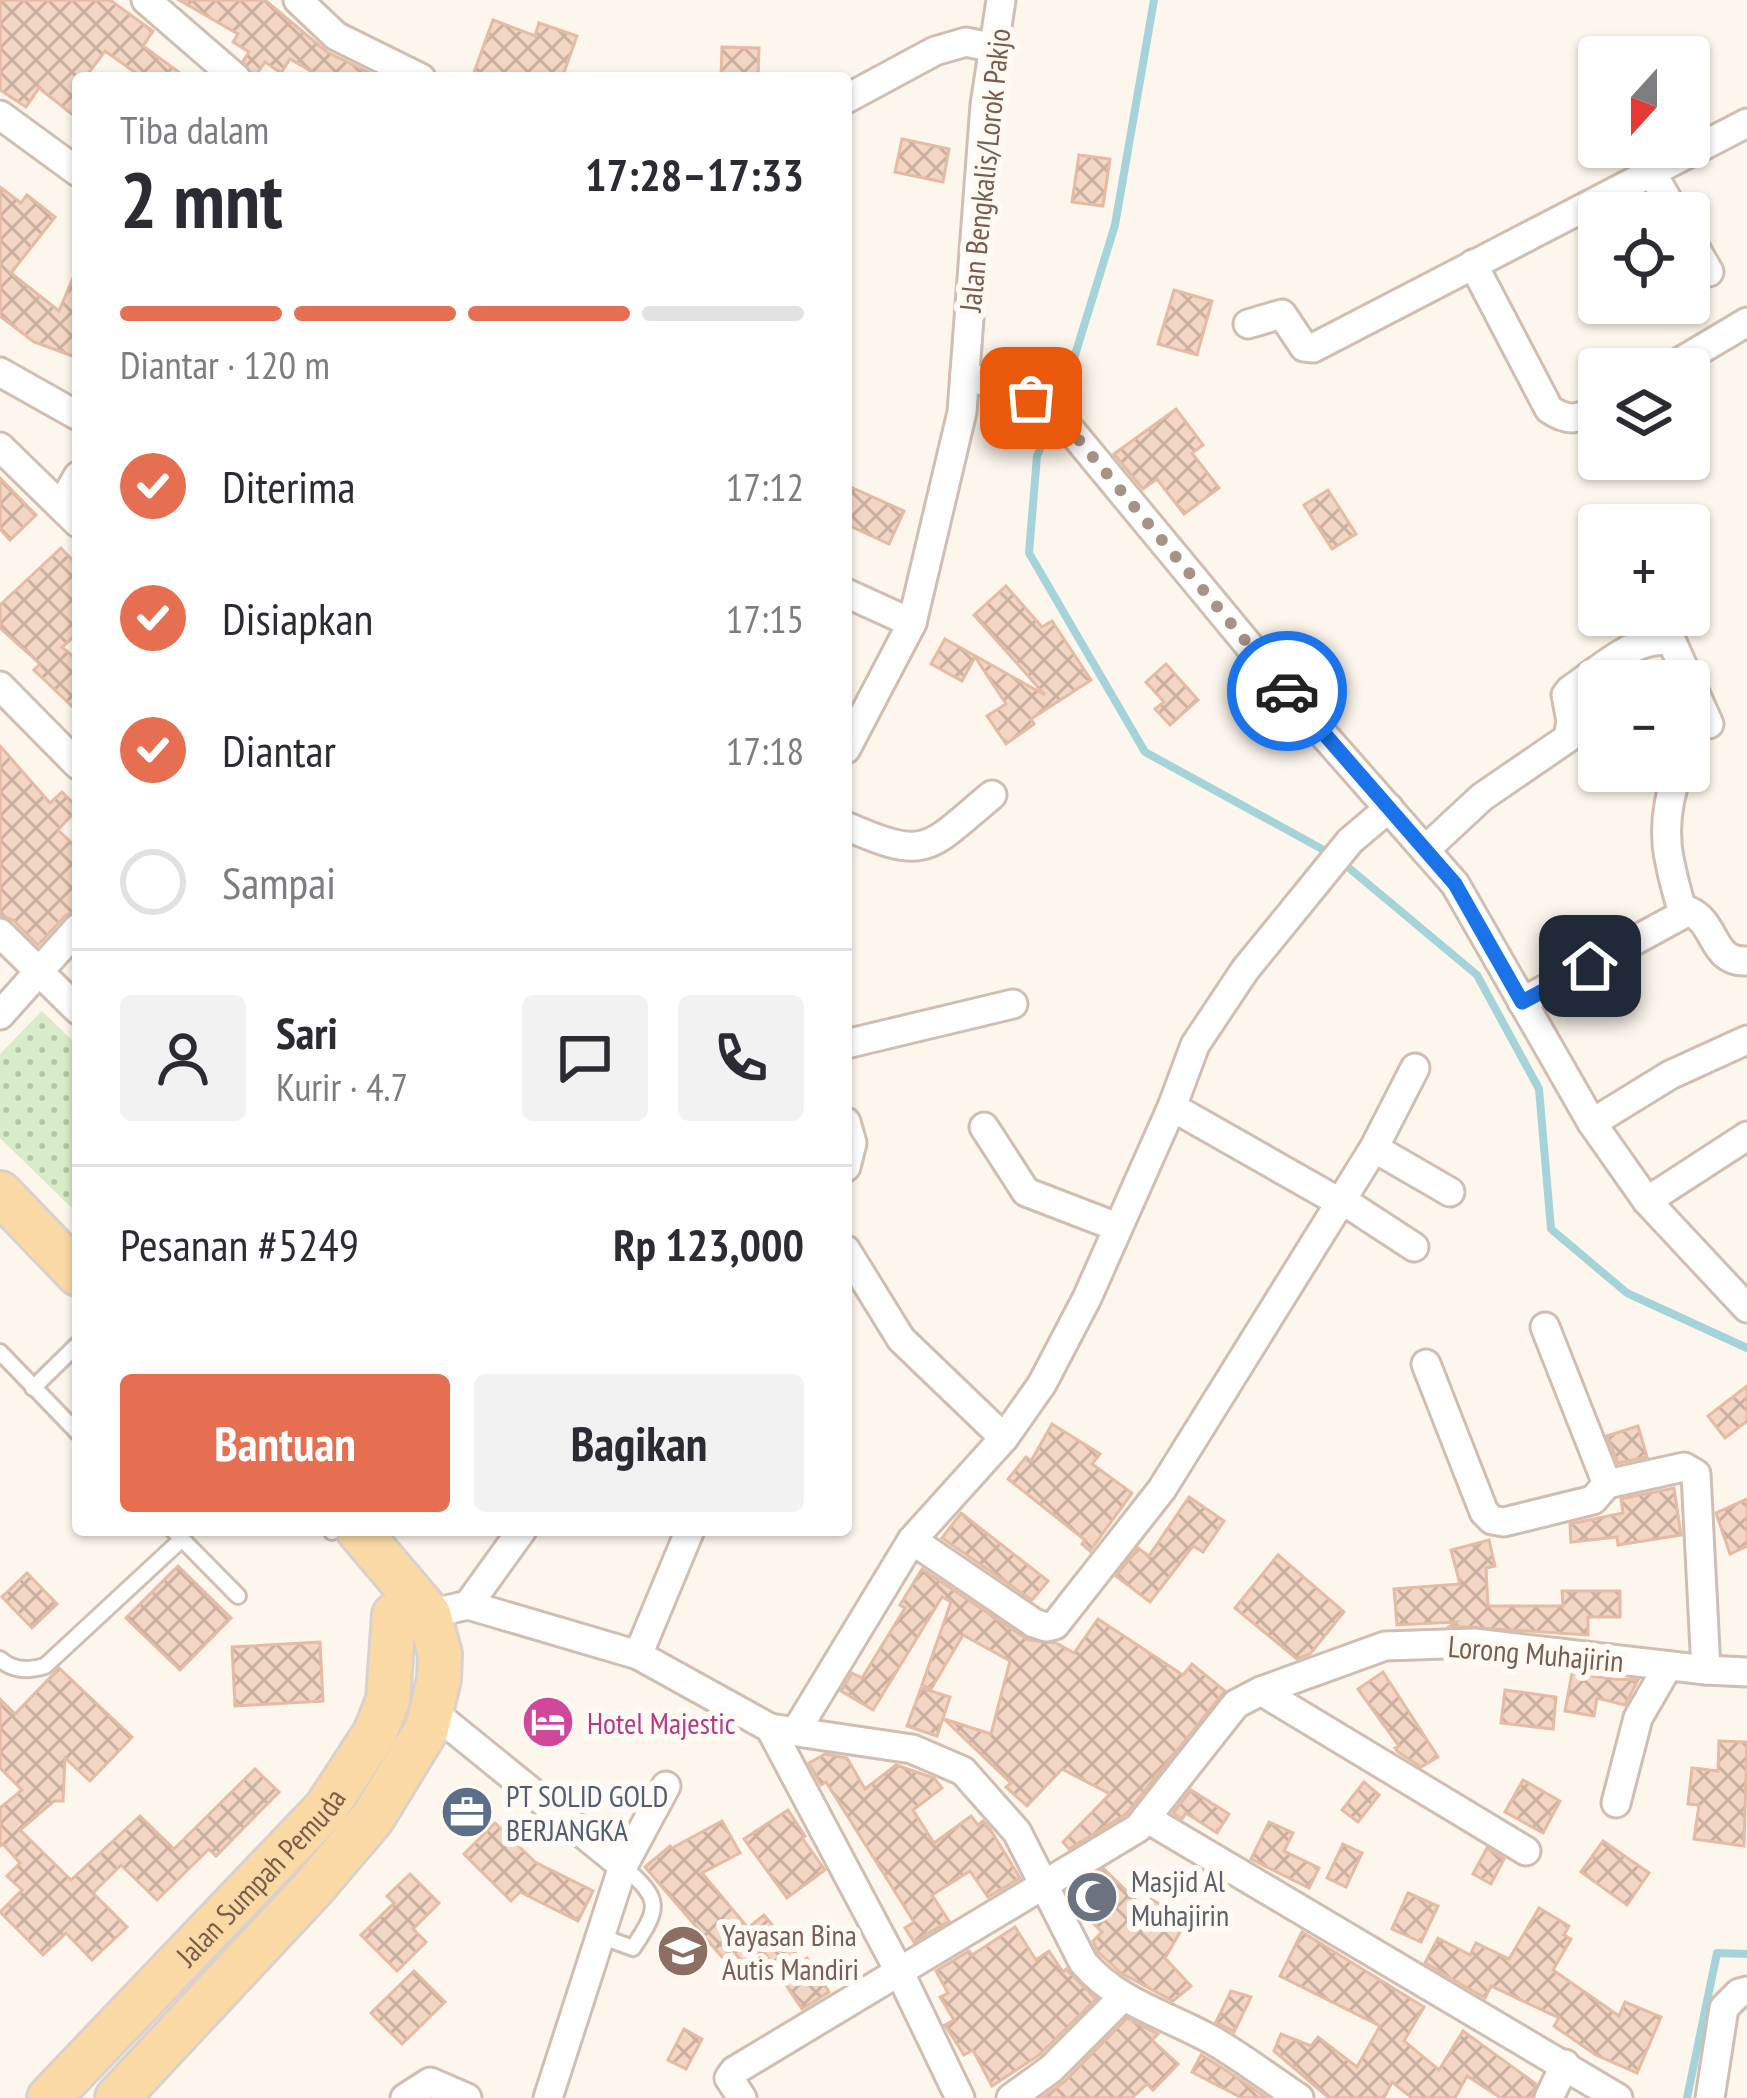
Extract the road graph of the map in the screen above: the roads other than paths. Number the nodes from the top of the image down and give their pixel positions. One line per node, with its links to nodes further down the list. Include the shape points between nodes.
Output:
1 (146, 0): 5 (street)
2 (298, 0): 6 (street, via 335,36)
3 (1001, 0): 4 (street, Jalan Bengkalis/Lorok Pakjo)
4 (994, 48): 7 (street, via 966,42 934,51); 18 (street, Jalan Bengkalis/Lorok Pakjo)
5 (229, 72)
6 (409, 72)
7 (852, 96)
8 (0, 115): 10 (street)
9 (1747, 123): 11 (street)
10 (72, 168)
11 (1651, 171): 12 (street); 13 (street)
12 (1664, 192)
13 (1472, 264): 15 (street, via 1313,348 1282,314); 20 (street, via 1549,409)
14 (1747, 322): 16 (street)
15 (1248, 324)
16 (1703, 348)
17 (0, 372): 19 (street)
18 (965, 375): 24 (street, Jalan Bengkalis/Lorok Pakjo); 33 (street, via 1059,416)
19 (72, 413)
20 (1578, 419)
21 (0, 447): 22 (street)
22 (70, 514)
23 (852, 596): 24 (street)
24 (912, 623): 29 (street, Jalan Bengkalis/Lorok Pakjo)
25 (1615, 660): 26 (street, via 1662,639)
26 (1680, 660)
27 (1578, 684): 35 (street, via 1566,695 1568,738 1481,797)
28 (0, 686): 30 (street)
29 (852, 738)
30 (72, 760)
31 (1671, 792): 36 (street, via 1667,862)
32 (992, 795): 34 (street, via 916,849)
33 (1388, 808): 35 (street); 48 (street, via 1350,841 1245,970 1195,1045)
34 (852, 829)
35 (1425, 850): 41 (street, via 1455,884)
36 (1683, 914): 39 (street, via 1702,918 1729,960); 41 (street)
37 (0, 933): 40 (street)
38 (72, 934): 40 (street)
39 (1747, 961)
40 (38, 970): 42 (street); 44 (street)
41 (1522, 1002): 49 (street)
42 (72, 1004)
43 (1013, 1004): 46 (street)
44 (0, 1015)
45 (1747, 1040): 49 (street)
46 (852, 1043)
47 (1415, 1068): 52 (street)
48 (1172, 1107): 56 (street); 58 (street)
49 (1592, 1123): 57 (street)
50 (984, 1127): 58 (street, via 1026,1192)
51 (1747, 1136): 57 (street)
52 (1374, 1148): 54 (street); 56 (street)
53 (0, 1166): 59 (main road)
54 (1450, 1192)
55 (0, 1193): 62 (main road)
56 (1341, 1201): 60 (street); 77 (street, via 1162,1489 1055,1625 1034,1623)
57 (1647, 1201): 63 (street)
58 (1117, 1227): 70 (street, via 1042,1384)
59 (72, 1238)
60 (1414, 1247)
61 (852, 1260): 70 (street, via 901,1339)
62 (72, 1268)
63 (1744, 1301)
64 (1545, 1327): 71 (street)
65 (72, 1351): 68 (lane)
66 (0, 1352): 68 (lane)
67 (1426, 1364): 71 (street, via 1492,1520 1593,1500)
68 (33, 1388): 69 (lane)
69 (72, 1427)
70 (1004, 1438): 77 (street)
71 (1607, 1484): 83 (street, via 1694,1469)
72 (176, 1536): 81 (lane, via 44,1666)
73 (180, 1536): 78 (lane)
74 (345, 1536): 79 (main road)
75 (516, 1536): 79 (street)
76 (688, 1536): 80 (street)
77 (912, 1540): 87 (street)
78 (238, 1596)
79 (430, 1612): 80 (street); 86 (main road, Jalan Sumpah Pemuda, via 440,1654); 100 (main road, Jalan Sumpah Pemuda, via 375,1733 326,1808)
80 (638, 1655): 87 (street)
81 (0, 1659)
82 (1668, 1666): 83 (street, Lorong Muhajirin); 85 (street, Lorong Muhajirin, via 1474,1643 1385,1646); 89 (street, via 1646,1700)
83 (1706, 1670): 84 (street, Lorong Muhajirin)
84 (1747, 1672)
85 (1261, 1691): 90 (street, Lorong Muhajirin, via 1236,1703); 91 (street)
86 (434, 1712): 92 (street); 101 (main road, Jalan Sumpah Pemuda, via 372,1819)
87 (783, 1730): 93 (street, via 912,1749 962,1771 1017,1832); 95 (street)
88 (666, 1786): 92 (street)
89 (1616, 1804)
90 (1146, 1818): 93 (street, Lorong Muhajirin); 98 (street)
91 (1526, 1851)
92 (623, 1866): 94 (street); 94 (lane, via 656,1907 633,1948)
93 (1045, 1888): 95 (street, Lorong Muhajirin); 97 (street, via 1083,1962)
94 (600, 1936): 104 (street)
95 (898, 1971): 105 (street, Lorong Muhajirin, via 732,2073); 106 (street)
96 (1747, 1991): 111 (street, via 1724,2008)
97 (1123, 1997): 99 (street); 108 (street, via 1212,2041)
98 (1565, 2064): 109 (street); 110 (street)
99 (1050, 2087): 107 (street)
100 (50, 2098)
101 (117, 2098)
102 (405, 2098): 103 (street, via 430,2082)
103 (467, 2098)
104 (548, 2098)
105 (742, 2098)
106 (960, 2098)
107 (1011, 2098)
108 (1299, 2098)
109 (1549, 2098)
110 (1618, 2098)
111 (1710, 2098)

